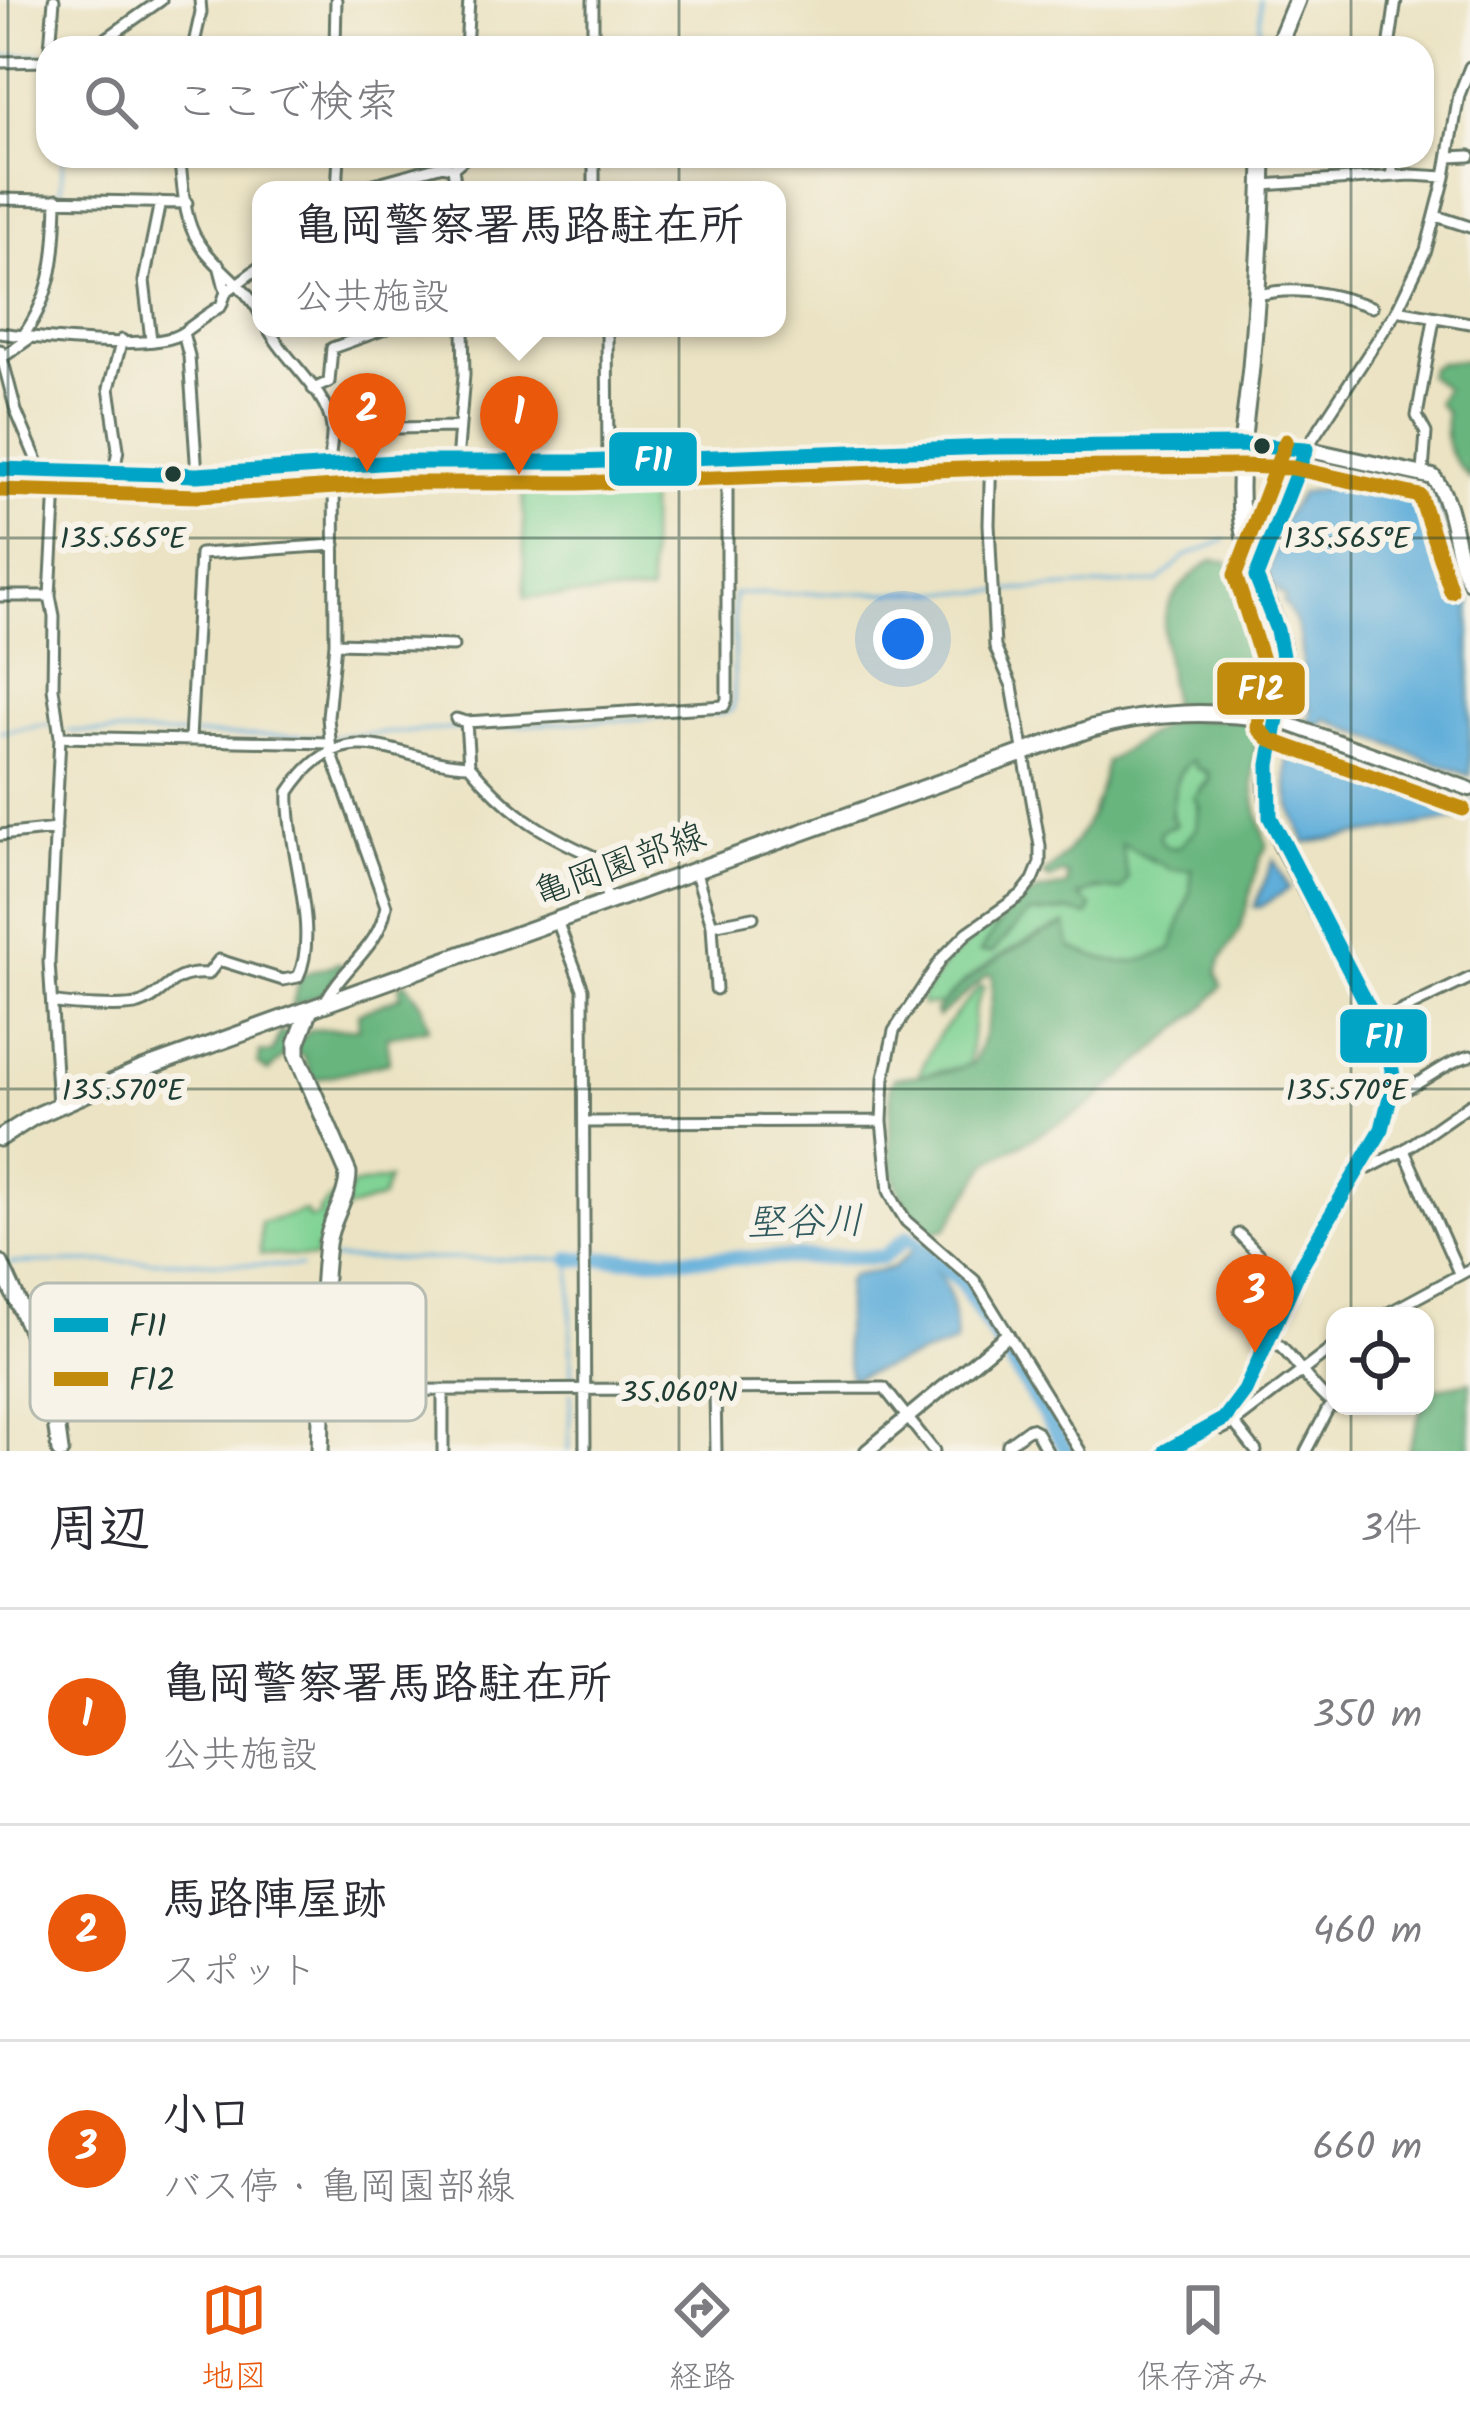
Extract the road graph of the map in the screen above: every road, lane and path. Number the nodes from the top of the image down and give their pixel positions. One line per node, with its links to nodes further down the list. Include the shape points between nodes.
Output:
1 (54, 0): 9 (street)
2 (161, 0): 10 (street)
3 (200, 0): 11 (street)
4 (336, 0): 12 (street)
5 (470, 0): 13 (street)
6 (593, 0): 14 (street)
7 (1297, 0): 15 (main road)
8 (1396, 0): 16 (street)
9 (50, 36)
10 (110, 36)
11 (195, 36)
12 (334, 36)
13 (467, 36)
14 (593, 36)
15 (1282, 36)
16 (1391, 36)
17 (36, 58): 18 (street)
18 (0, 62)
19 (1470, 67): 21 (street)
20 (1470, 156): 21 (street)
21 (1448, 157): 28 (street)
22 (181, 168): 35 (street)
23 (436, 168): 29 (street)
24 (453, 168): 30 (street)
25 (1263, 168): 31 (main road)
26 (1392, 168): 27 (street)
27 (1394, 176): 28 (street); 31 (street)
28 (1445, 177): 36 (street)
29 (387, 181)
30 (455, 181)
31 (1263, 185): 42 (main road)
32 (0, 200): 33 (street)
33 (57, 200): 34 (street); 50 (street, via 49,285)
34 (160, 202): 35 (street); 56 (street, via 144,281)
35 (187, 203): 38 (street, via 198,243)
36 (1436, 216): 37 (street); 45 (street)
37 (1470, 227)
38 (219, 265): 40 (street); 41 (street)
39 (252, 274): 40 (street)
40 (241, 284): 41 (street); 43 (street)
41 (226, 292): 49 (street, via 221,306)
42 (1258, 295): 44 (street, via 1330,293); 61 (main road)
43 (252, 301)
44 (1372, 307)
45 (1397, 310): 46 (street); 63 (street)
46 (1434, 319): 47 (street); 71 (street, via 1418,416 1426,434)
47 (1470, 322)
48 (0, 333): 50 (street)
49 (183, 333): 56 (street); 73 (street)
50 (27, 336): 55 (street); 57 (street)
51 (273, 337): 58 (street)
52 (347, 337): 58 (street, via 332,348 329,382)
53 (463, 337): 59 (street)
54 (607, 337): 65 (street)
55 (122, 340): 56 (street); 72 (street, via 109,388)
56 (151, 340)
57 (1, 356): 68 (street)
58 (313, 389): 60 (street)
59 (457, 427): 60 (street); 66 (street)
60 (332, 429): 67 (street)
61 (1243, 445): 62 (street); 63 (main road); 75 (main road, via 1241,518)
62 (992, 447): 64 (street); 85 (street, via 995,647 1009,675)
63 (1306, 449): 71 (main road); 75 (street)
64 (727, 457): 65 (street); 86 (street, via 724,706 461,720)
65 (608, 460): 66 (street)
66 (457, 463): 67 (street)
67 (332, 467): 73 (street); 74 (street)
68 (40, 468): 69 (street); 70 (street)
69 (57, 469): 72 (street); 78 (street)
70 (0, 470)
71 (1423, 472): 76 (main road, via 1444,491)
72 (114, 473): 73 (street)
73 (197, 475)
74 (335, 545): 79 (street); 83 (street, via 200,554)
75 (1256, 577): 81 (main road, via 1284,660)
76 (1470, 582)
77 (0, 596): 78 (street)
78 (50, 596): 82 (street)
79 (335, 643): 80 (street); 84 (street)
80 (453, 646)
81 (1277, 720): 85 (main road, 亀岡園部線, via 1164,712); 87 (street); 99 (main road, via 1265,775 1270,817)
82 (60, 736): 83 (street); 88 (street)
83 (190, 736): 84 (street)
84 (330, 748): 86 (street, via 373,744); 97 (street, via 289,792 305,930 298,977 219,961 208,974 170,981 141,1004); 98 (street, via 386,906 374,941)
85 (1024, 753): 90 (main road, 亀岡園部線); 104 (street, via 1040,863 1021,895 942,958 894,1031)
86 (469, 765): 91 (street, via 516,815 593,856)
87 (1470, 789)
88 (56, 830): 89 (street); 97 (street)
89 (0, 836)
90 (695, 870): 91 (main road, 亀岡園部線); 94 (street)
91 (610, 902): 93 (main road, 亀岡園部線)
92 (753, 916): 94 (street)
93 (557, 921): 98 (main road, 亀岡園部線); 105 (street, via 583,989)
94 (712, 925): 96 (street)
95 (1470, 979): 99 (street)
96 (716, 989)
97 (52, 1001): 103 (street)
98 (317, 1007): 103 (main road, 亀岡園部線); 112 (main road, via 297,1054 348,1173)
99 (1378, 1022): 101 (main road, via 1394,1066)
100 (1470, 1056): 101 (street)
101 (1393, 1095): 108 (main road)
102 (1470, 1104): 107 (street)
103 (58, 1105): 106 (main road, 亀岡園部線)
104 (882, 1120): 105 (street); 116 (street, via 895,1203 975,1281)
105 (584, 1122): 121 (street)
106 (0, 1138)
107 (1404, 1150): 108 (street, via 1369,1168); 111 (street)
108 (1361, 1164): 113 (main road)
109 (1239, 1234): 113 (street)
110 (0, 1263): 115 (main road)
111 (1464, 1271): 114 (street)
112 (325, 1283)
113 (1291, 1288): 117 (main road)
114 (1399, 1307)
115 (30, 1324)
116 (1007, 1335): 126 (street); 139 (street)
117 (1269, 1339): 119 (street); 129 (main road)
118 (1326, 1353): 119 (street)
119 (1300, 1373): 124 (street); 129 (street)
120 (716, 1388): 121 (street); 126 (street, via 884,1388); 134 (street)
121 (585, 1389): 123 (street); 133 (street)
122 (426, 1390): 123 (street)
123 (443, 1390): 132 (street)
124 (1326, 1397)
125 (1328, 1415): 142 (street)
126 (907, 1418): 135 (street); 136 (street)
127 (57, 1421): 130 (main road)
128 (321, 1421): 131 (main road)
129 (1226, 1423): 140 (main road); 141 (street)
130 (60, 1451)
131 (320, 1451)
132 (443, 1451)
133 (585, 1451)
134 (716, 1451)
135 (867, 1451)
136 (934, 1451)
137 (1007, 1451): 138 (street, via 1030,1428)
138 (1047, 1451)
139 (1080, 1451)
140 (1166, 1451)
141 (1256, 1451)
142 (1306, 1451)

